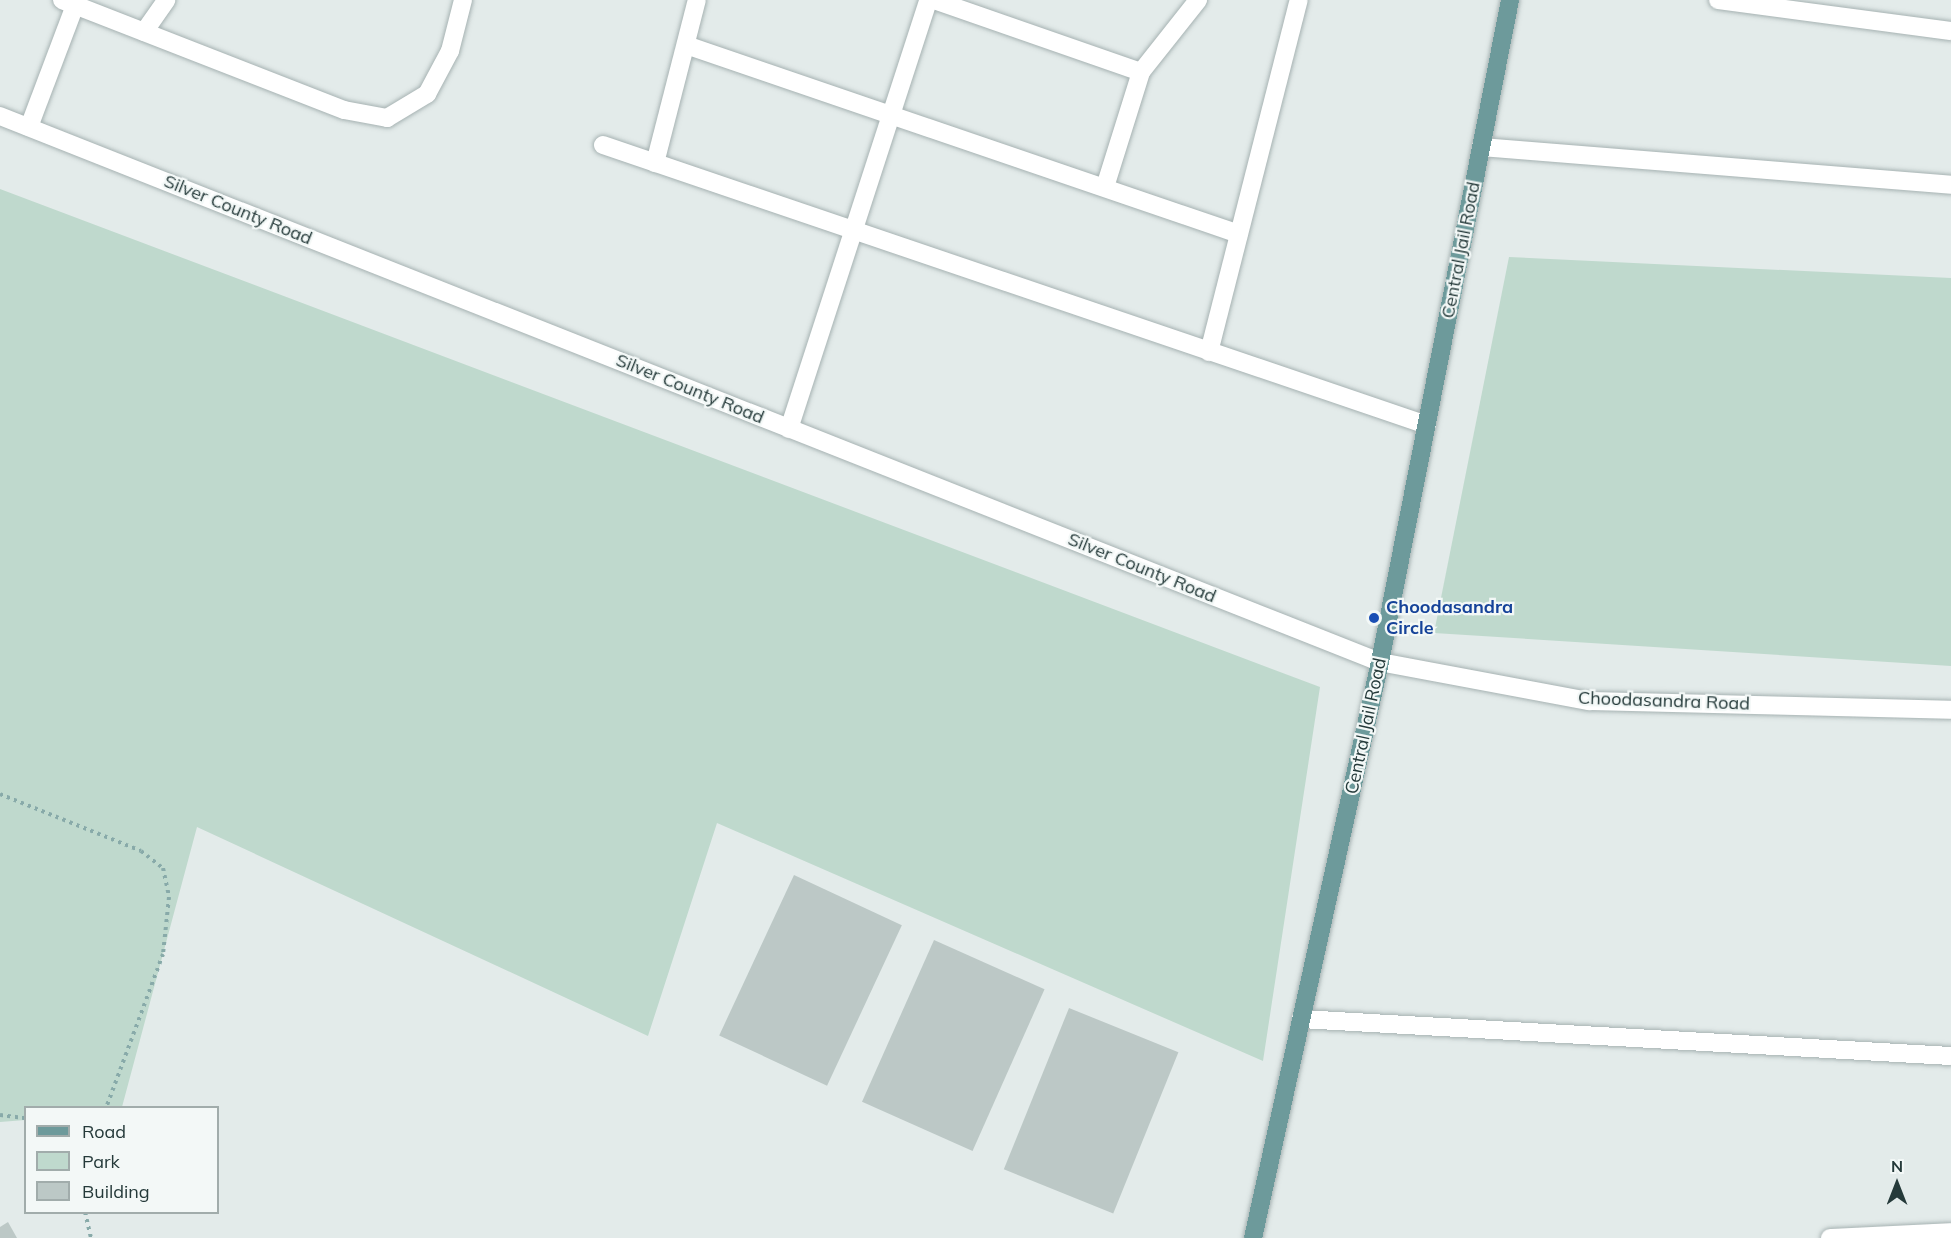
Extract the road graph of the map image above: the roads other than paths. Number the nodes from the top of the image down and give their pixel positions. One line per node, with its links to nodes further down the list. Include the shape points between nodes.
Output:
1 (166, 0): 12 (street)
2 (463, 0): 12 (street, via 450,51 427,94 387,117 344,110)
3 (697, 0): 13 (street)
4 (928, 0): 16 (street)
5 (934, 0): 14 (street)
6 (1198, 0): 14 (street)
7 (1299, 0): 24 (street)
8 (1510, 0): 19 (main road, Central Jail Road)
9 (1718, 0): 11 (street)
10 (69, 2): 12 (street); 17 (street)
11 (1951, 31)
12 (144, 32)
13 (686, 45): 16 (street); 20 (street)
14 (1141, 72): 22 (street)
15 (0, 116): 17 (street, Silver County Road)
16 (891, 116): 22 (street); 23 (street)
17 (29, 127): 27 (street, Silver County Road)
18 (603, 145): 20 (street)
19 (1481, 147): 21 (street); 26 (main road, Central Jail Road)
20 (655, 164): 23 (street)
21 (1951, 185)
22 (1105, 187): 24 (street)
23 (854, 231): 25 (street); 27 (street)
24 (1239, 234): 25 (street)
25 (1209, 352): 26 (street)
26 (1426, 425): 28 (main road, Central Jail Road)
27 (789, 429): 28 (street, Silver County Road)
28 (1380, 662): 29 (street, Choodasandra Road, via 1589,701); 30 (main road, Central Jail Road)
29 (1951, 710)
30 (1301, 1019): 31 (street); 33 (main road, Central Jail Road)
31 (1951, 1056)
32 (1951, 1232): 34 (street)
33 (1253, 1238)
34 (1830, 1238)

